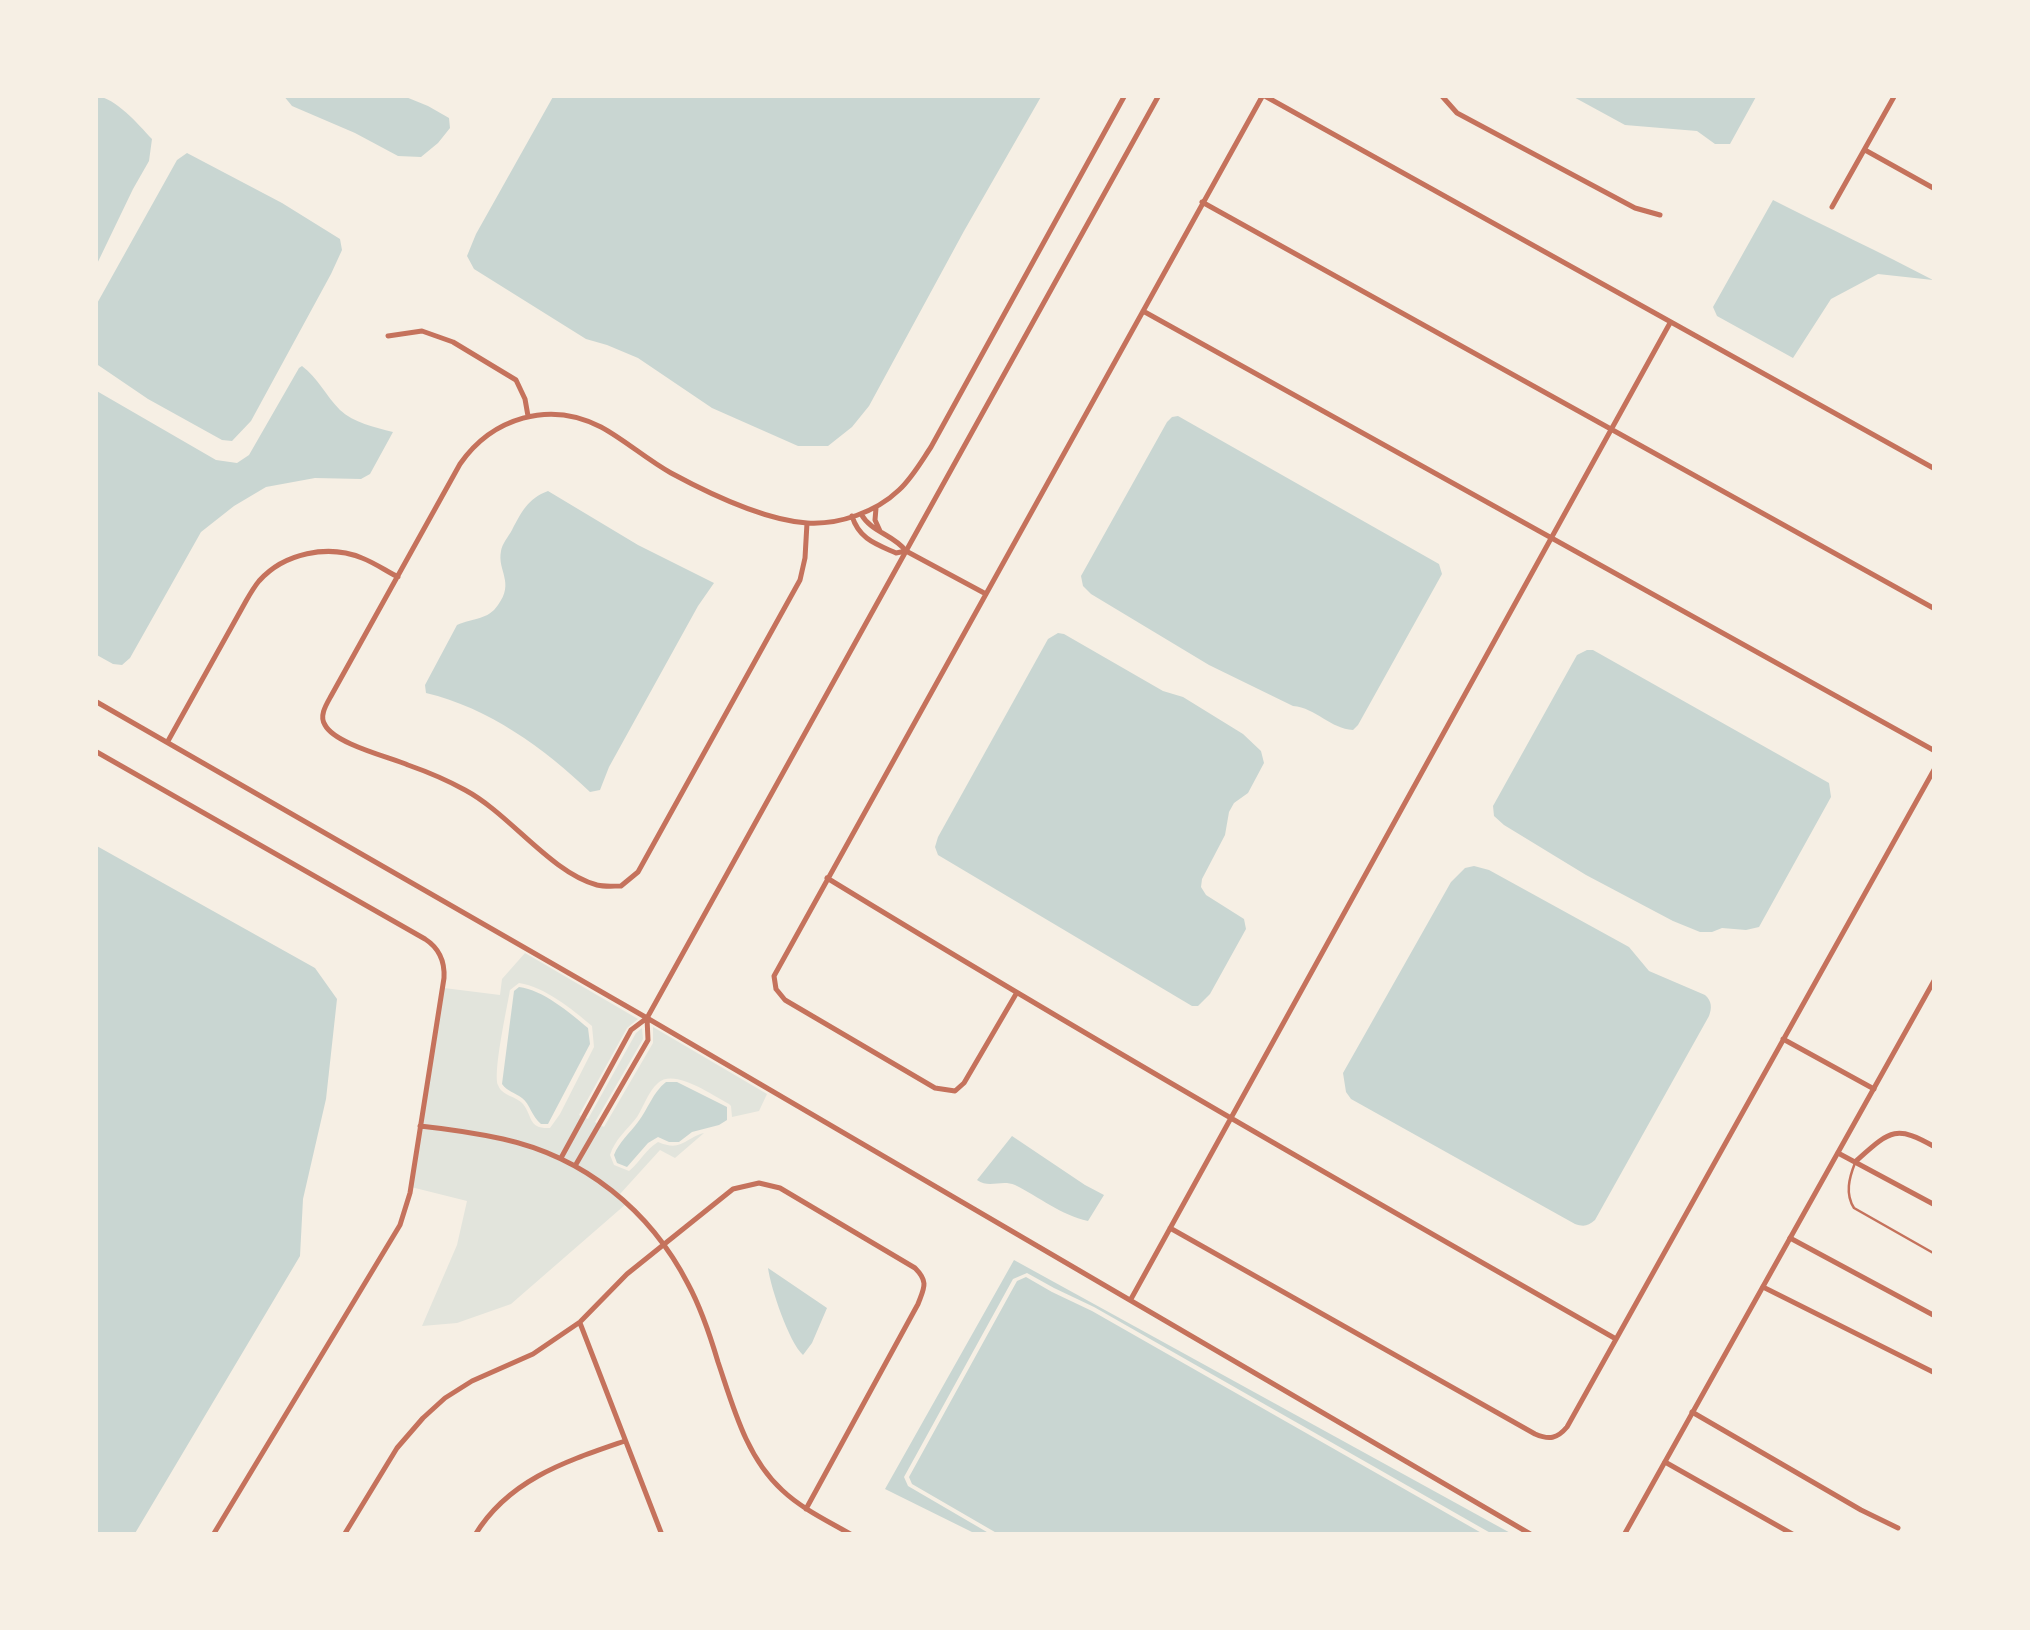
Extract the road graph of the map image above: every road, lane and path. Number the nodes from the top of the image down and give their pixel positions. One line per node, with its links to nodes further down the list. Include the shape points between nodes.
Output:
1 (1125, 95): 17 (street, via 930,447 898,492)
2 (1160, 95): 23 (street)
3 (1262, 95): 8 (street); 12 (street)
4 (1441, 95): 10 (street, via 1457,113 1635,208)
5 (1894, 95): 6 (street)
6 (1865, 150): 7 (street); 9 (street)
7 (1935, 189)
8 (1202, 202): 11 (street); 15 (street)
9 (1832, 207)
10 (1660, 214)
11 (1143, 310): 22 (street); 25 (street)
12 (1670, 322): 15 (street); 16 (street)
13 (388, 336): 14 (street, via 422,331 504,371 516,380)
14 (528, 416): 20 (street, via 584,418 708,491); 24 (street, via 471,448)
15 (1612, 429): 22 (street); 26 (street)
16 (1935, 469)
17 (877, 506): 18 (street); 21 (street)
18 (861, 514): 19 (street); 21 (street)
19 (852, 516): 20 (street); 23 (street, via 864,538)
20 (807, 523): 24 (street, via 800,580 638,872 620,886 581,878 469,792 355,746 324,725 323,712)
21 (881, 534): 23 (street)
22 (1550, 537): 30 (street); 38 (street)
23 (906, 551): 25 (street); 35 (street)
24 (398, 577): 28 (street, via 348,553 322,551 283,563 246,601)
25 (986, 594): 32 (street)
26 (1935, 609)
27 (95, 701): 28 (street)
28 (168, 741): 35 (street)
29 (95, 750): 39 (street, via 434,946 444,978)
30 (1935, 751)
31 (1935, 768): 36 (street)
32 (827, 878): 34 (street); 34 (street, via 774,976 785,1000 935,1088 955,1091)
33 (1935, 979): 37 (street)
34 (1016, 994): 38 (street)
35 (647, 1018): 42 (street, via 632,1030); 44 (street, via 648,1040); 51 (street)
36 (1783, 1039): 37 (street); 54 (street)
37 (1874, 1089): 41 (street)
38 (1228, 1119): 46 (street); 54 (street)
39 (420, 1126): 42 (street, via 506,1140); 61 (street, via 400,1224)
40 (1935, 1147): 43 (street, via 1909,1132 1892,1133)
41 (1838, 1153): 43 (street); 47 (street)
42 (561, 1158): 44 (street)
43 (1855, 1162): 45 (street); 49 (lane, via 1848,1190 1854,1208)
44 (575, 1166): 48 (street, via 609,1187)
45 (1935, 1205)
46 (1170, 1228): 51 (street); 54 (street, via 1546,1438 1567,1427)
47 (1790, 1238): 50 (street); 52 (street)
48 (665, 1244): 53 (street); 59 (street, via 703,1316 748,1442 780,1488); 59 (street, via 733,1189 759,1184 780,1188 923,1276 918,1304)
49 (1935, 1254)
50 (1763, 1287): 55 (street); 56 (street)
51 (1131, 1299): 66 (street)
52 (1935, 1316)
53 (580, 1322): 57 (street); 62 (street, via 532,1354 472,1380 422,1418)
54 (1616, 1338)
55 (1935, 1373)
56 (1692, 1412): 58 (street); 60 (street)
57 (625, 1441): 63 (street, via 520,1486); 64 (street)
58 (1665, 1462): 67 (street); 68 (street)
59 (806, 1509): 65 (street)
60 (1898, 1528)
61 (213, 1535)
62 (344, 1535)
63 (474, 1535)
64 (662, 1535)
65 (852, 1535)
66 (1532, 1535)
67 (1624, 1535)
68 (1794, 1535)

